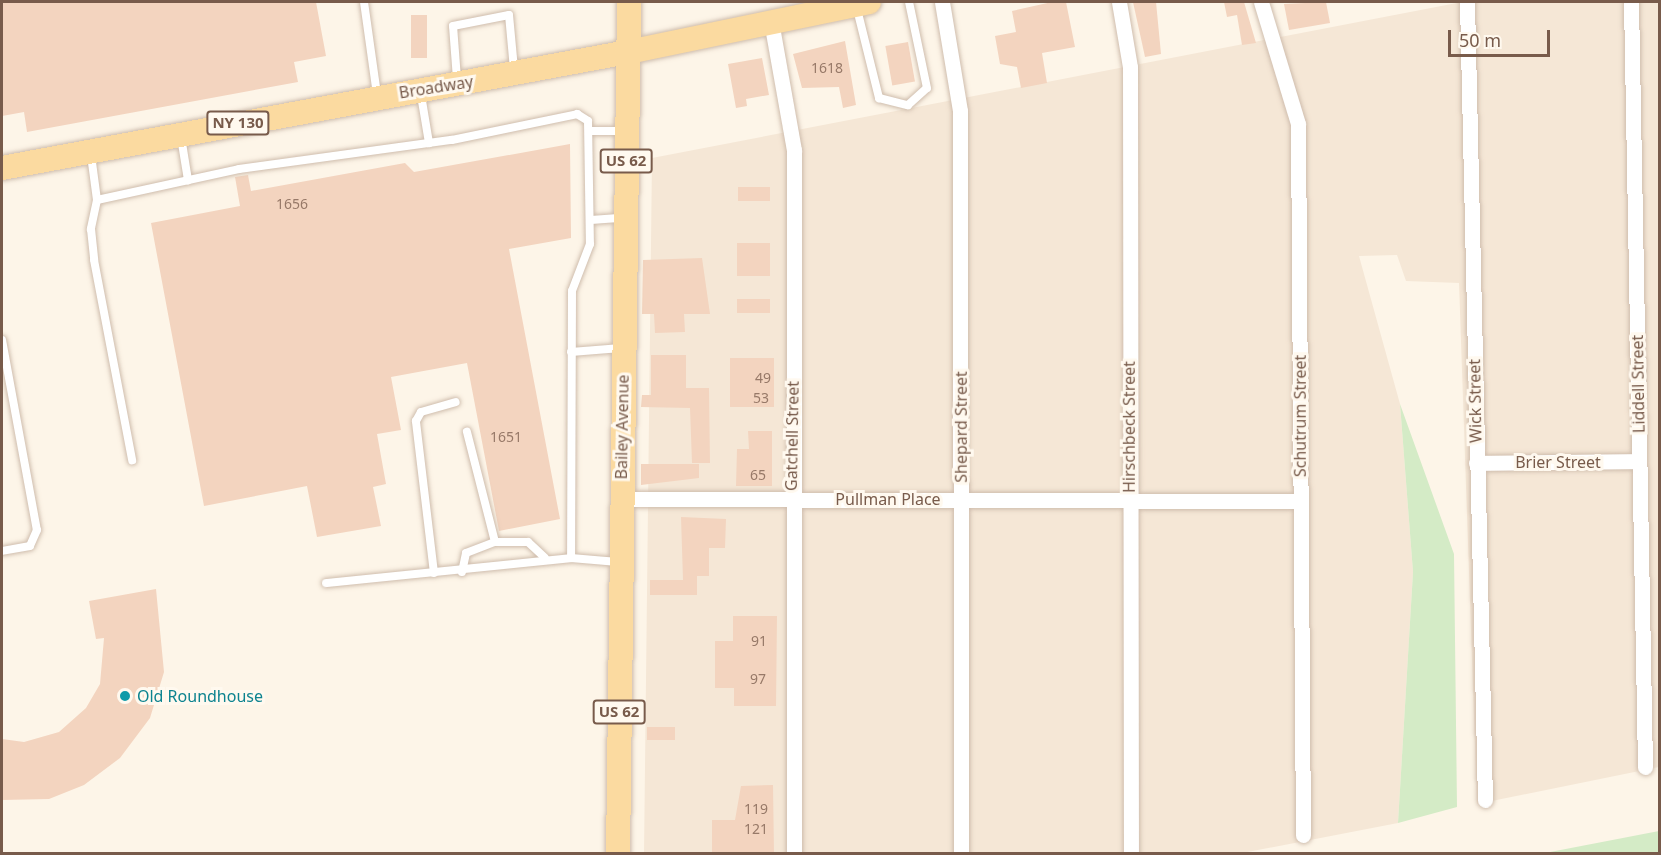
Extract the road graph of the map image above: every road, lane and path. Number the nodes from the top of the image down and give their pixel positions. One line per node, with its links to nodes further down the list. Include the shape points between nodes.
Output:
1 (364, 2): 16 (lane)
2 (629, 2): 12 (main road, Bailey Avenue / US 62)
3 (909, 2): 9 (lane, via 927,88 908,105 879,98)
4 (942, 2): 38 (street, Shepard Street, via 960,111)
5 (1119, 2): 39 (street, Hirschbeck Street, via 1130,67)
6 (1261, 2): 40 (street, Schutrum Street, via 1298,124)
7 (1467, 2): 35 (street, Wick Street)
8 (1631, 2): 34 (street, Liddell Street)
9 (863, 3): 10 (main road, Broadway)
10 (829, 5): 11 (main road, Broadway)
11 (771, 21): 12 (main road, Broadway); 36 (street, Gatchell Street, via 794,150)
12 (628, 52): 13 (main road, Broadway / NY 130); 18 (main road, Bailey Avenue / US 62)
13 (514, 74): 14 (main road, Broadway / NY 130); 14 (lane, via 509,15 453,26)
14 (458, 84): 15 (main road, Broadway / NY 130)
15 (420, 90): 16 (main road, Broadway / NY 130); 20 (lane)
16 (377, 96): 19 (main road, Broadway / NY 130)
17 (592, 131): 18 (lane); 20 (lane, via 577,114); 26 (lane)
18 (627, 131): 25 (main road, Bailey Avenue / US 62)
19 (181, 134): 21 (main road, Broadway / NY 130); 23 (lane)
20 (429, 143): 23 (lane)
21 (90, 151): 22 (main road, Broadway / NY 130); 24 (lane)
22 (2, 168)
23 (188, 180): 24 (lane)
24 (97, 200): 33 (lane, via 91,229 94,260)
25 (625, 218): 26 (lane); 28 (main road, Bailey Avenue / US 62)
26 (591, 220): 29 (lane, via 590,244 573,284)
27 (2, 340): 30 (lane)
28 (623, 348): 29 (lane); 37 (main road, Bailey Avenue / US 62)
29 (571, 352): 44 (lane)
30 (4, 370): 42 (lane, via 37,530 30,546)
31 (456, 402): 47 (lane, via 421,412 416,421)
32 (467, 432): 41 (lane)
33 (132, 460)
34 (1639, 461): 35 (street, Brier Street); 49 (street, Liddell Street)
35 (1476, 463): 50 (street, Wick Street)
36 (791, 498): 37 (street, Pullman Place); 38 (street, Pullman Place); 53 (street, Gatchell Street)
37 (621, 499): 45 (main road, Bailey Avenue / US 62)
38 (960, 499): 39 (street, Pullman Place); 54 (street, Shepard Street)
39 (1129, 499): 40 (street, Pullman Place); 55 (street, Hirschbeck Street)
40 (1299, 501): 51 (street, Schutrum Street)
41 (495, 543): 43 (lane, via 528,542); 46 (lane, via 466,553)
42 (2, 551)
43 (545, 558): 44 (lane); 46 (lane)
44 (572, 558): 45 (lane)
45 (620, 562): 52 (main road, Bailey Avenue / US 62)
46 (462, 572): 47 (lane)
47 (434, 573): 48 (lane)
48 (326, 584)
49 (1645, 767)
50 (1485, 800)
51 (1303, 836)
52 (618, 854)
53 (794, 854)
54 (961, 854)
55 (1131, 854)

